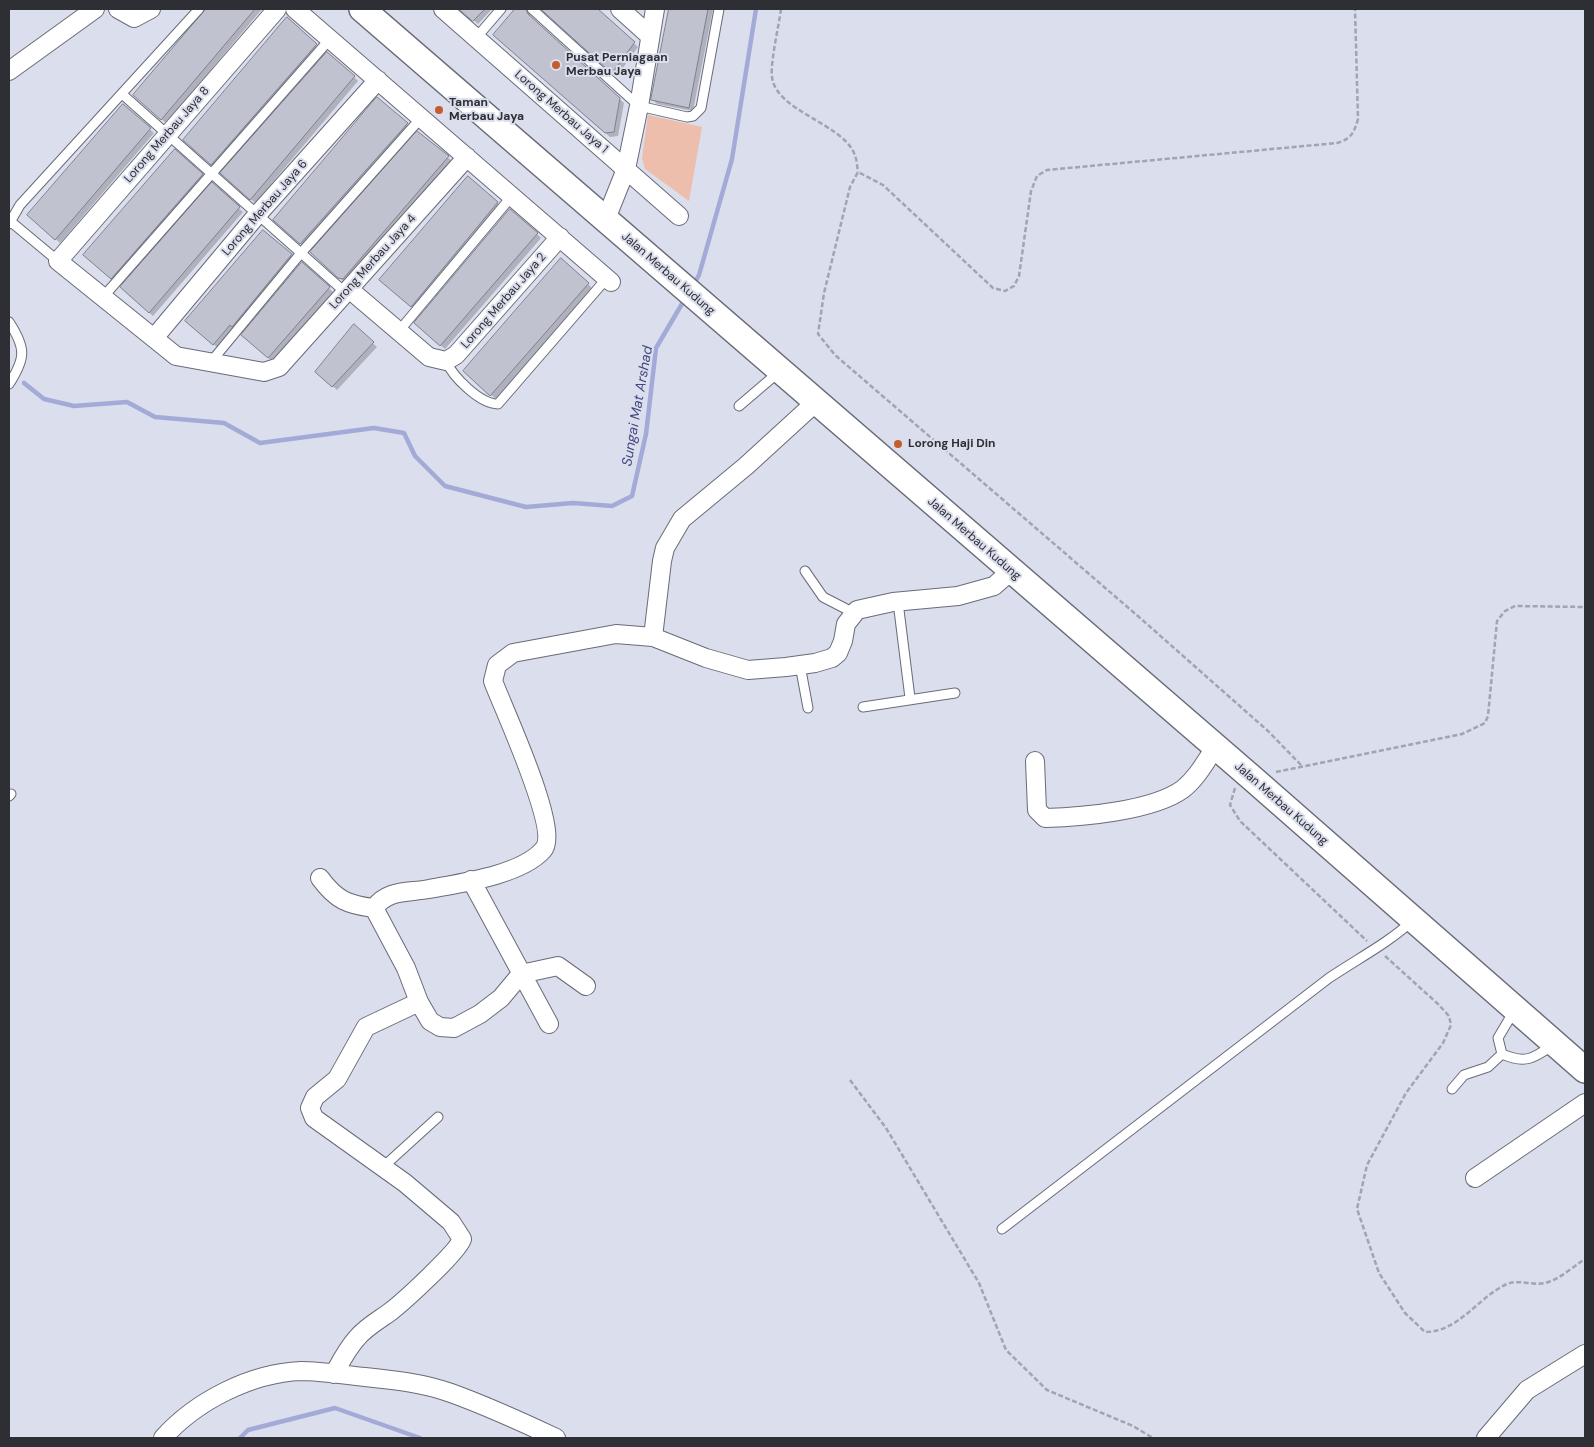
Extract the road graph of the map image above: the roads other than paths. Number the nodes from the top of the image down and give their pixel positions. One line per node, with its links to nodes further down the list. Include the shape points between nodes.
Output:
1 (95, 9): 17 (street)
2 (118, 9): 3 (street, via 134,18)
3 (151, 9)
4 (199, 9): 19 (lane)
5 (277, 9): 22 (street, Lorong Merbau Jaya 8)
6 (295, 9): 16 (street)
7 (362, 9): 29 (main road, Jalan Merbau Kudung)
8 (443, 9): 15 (street, Lorong Merbau Jaya 1)
9 (501, 9): 15 (lane)
10 (532, 9): 20 (lane)
11 (620, 9): 14 (street)
12 (655, 9): 14 (street)
13 (719, 9): 20 (lane, via 701,108 697,113 687,117)
14 (650, 36): 20 (street)
15 (476, 38): 24 (street, Lorong Merbau Jaya 1)
16 (330, 39): 18 (street); 25 (lane)
17 (9, 71)
18 (378, 80): 21 (street); 27 (street, Lorong Merbau Jaya 6)
19 (122, 94): 22 (lane); 30 (lane)
20 (639, 106): 24 (street)
21 (421, 118): 23 (street); 32 (lane)
22 (167, 135): 25 (lane); 33 (street, Lorong Merbau Jaya 8)
23 (467, 157): 26 (street); 35 (street, Lorong Merbau Jaya 4)
24 (626, 169): 28 (street, Lorong Merbau Jaya 1); 29 (street)
25 (211, 174): 27 (lane); 36 (lane)
26 (512, 196): 31 (street); 38 (lane)
27 (257, 215): 32 (lane); 39 (street, Lorong Merbau Jaya 6)
28 (679, 216)
29 (606, 220): 42 (main road, Jalan Merbau Kudung)
30 (9, 222): 33 (lane)
31 (560, 237): 34 (street); 40 (street, Lorong Merbau Jaya 2, via 456,355)
32 (301, 253): 35 (lane); 41 (lane)
33 (58, 261): 36 (street)
34 (609, 280): 40 (lane, via 498,404 489,404 452,374)
35 (347, 291): 38 (street); 41 (street, Lorong Merbau Jaya 4, via 280,367 264,372)
36 (104, 296): 39 (street)
37 (9, 322): 43 (lane, via 22,346 23,357)
38 (399, 331): 40 (street, via 429,357)
39 (154, 338): 41 (street, via 176,356)
40 (446, 361)
41 (210, 363)
42 (781, 371): 44 (main road, Jalan Merbau Kudung); 45 (lane)
43 (9, 384)
44 (816, 402): 47 (main road, Jalan Merbau Kudung); 50 (street, via 682,519 665,548 662,560)
45 (739, 406)
46 (805, 571): 49 (lane, via 823,597)
47 (1011, 571): 48 (street, via 994,586 958,596); 56 (main road, Jalan Merbau Kudung)
48 (898, 602): 49 (street, via 873,605); 53 (lane)
49 (854, 613): 51 (street, via 846,624 838,653 832,658)
50 (653, 637): 51 (street, via 748,670); 59 (street, via 616,634 529,649 512,653 497,665 493,682 533,783 548,835 545,849 528,862)
51 (800, 665): 55 (lane)
52 (955, 693): 53 (lane)
53 (910, 698): 54 (lane)
54 (863, 707)
55 (808, 708)
56 (1216, 746): 57 (street, via 1184,788 1166,798 1100,814 1045,818 1037,810); 61 (main road, Jalan Merbau Kudung)
57 (1035, 761)
58 (320, 878): 60 (street, via 328,890 346,903)
59 (471, 880): 60 (street, via 395,893 381,898); 62 (street)
60 (374, 908): 64 (street)
61 (1412, 920): 65 (main road, Jalan Merbau Kudung); 75 (lane, via 1391,940 1298,1001)
62 (521, 974): 63 (street, via 558,966); 64 (street, via 501,998 454,1028 440,1027 430,1021); 66 (street)
63 (586, 986)
64 (420, 1002): 73 (street, via 366,1027 337,1078 315,1097 310,1108 314,1118)
65 (1515, 1009): 67 (main road, Jalan Merbau Kudung); 68 (lane, via 1498,1038)
66 (549, 1024)
67 (1555, 1044): 68 (lane, via 1536,1057 1518,1061); 69 (main road, Jalan Merbau Kudung)
68 (1502, 1054): 70 (lane, via 1488,1067 1464,1075)
69 (1585, 1070)
70 (1452, 1089)
71 (1585, 1103): 74 (street)
72 (438, 1117): 73 (lane)
73 (382, 1168): 77 (street, via 451,1222 462,1239 460,1247 357,1338)
74 (1474, 1178)
75 (1002, 1229)
76 (1585, 1354): 80 (street, via 1528,1390)
77 (334, 1374): 78 (street, via 301,1371 247,1382 211,1400); 79 (street, via 417,1383 451,1393)
78 (164, 1438)
79 (556, 1438)
80 (1486, 1438)

